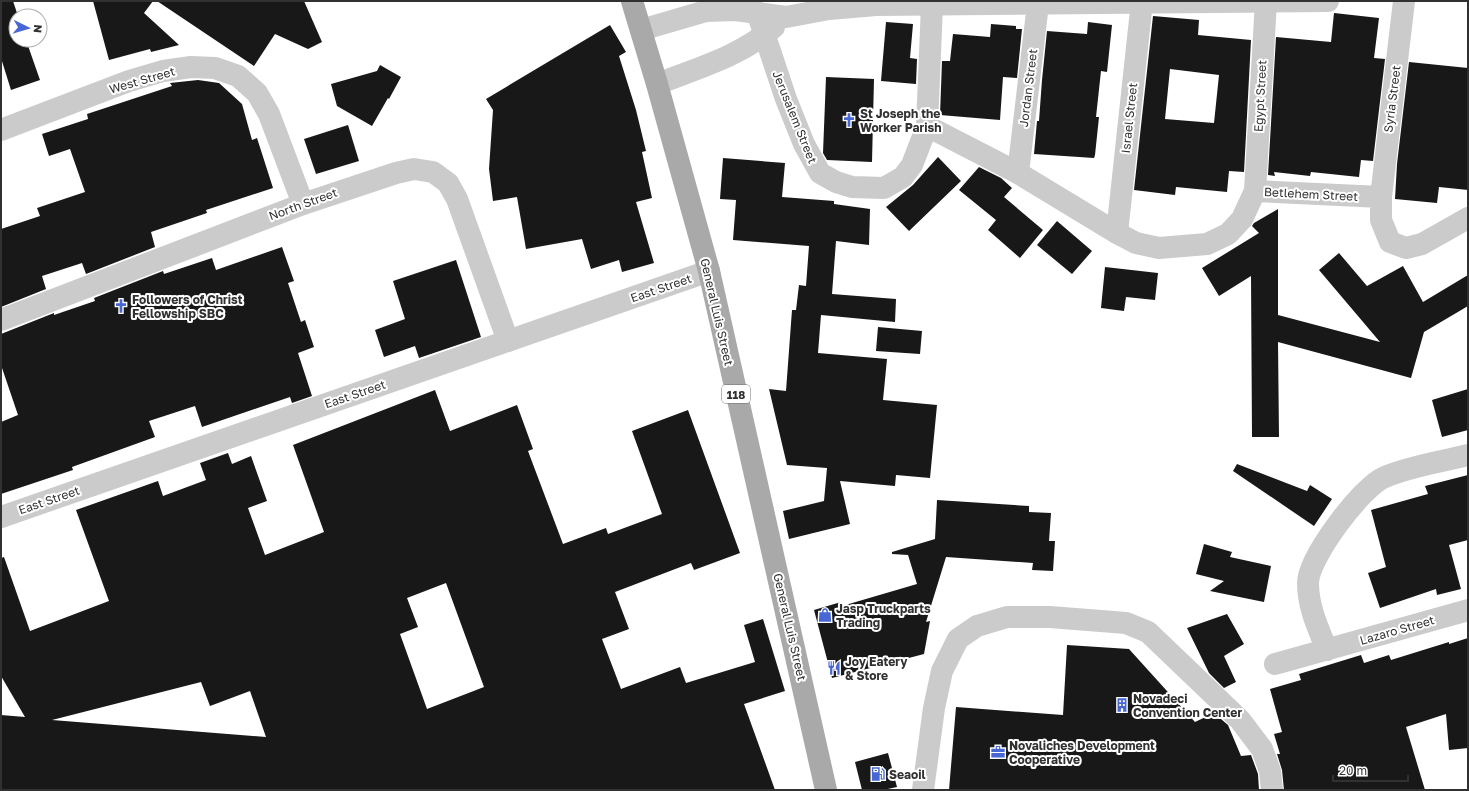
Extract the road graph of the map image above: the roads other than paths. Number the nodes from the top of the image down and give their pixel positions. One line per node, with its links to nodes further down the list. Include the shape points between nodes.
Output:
1 (632, 1): 10 (main road, General Luis Street / 118)
2 (1266, 1): 3 (street); 5 (street); 16 (street, Egypt Street)
3 (1328, 1)
4 (1404, 1): 17 (street, Syria Street)
5 (1142, 2): 6 (street); 20 (street, Israel Street)
6 (1038, 4): 7 (street); 15 (street, Jordan Street)
7 (932, 5): 9 (street, via 829,9); 13 (street, Jerusalem Street)
8 (757, 12): 9 (street); 10 (street, via 706,11); 11 (street, Jerusalem Street)
9 (786, 17): 11 (street)
10 (641, 30): 12 (main road, General Luis Street / 118)
11 (764, 36): 12 (street, via 719,61); 13 (street, Jerusalem Street, via 812,162 820,173 836,182 852,187 884,188 903,177 912,165)
12 (657, 84): 21 (main road, General Luis Street / 118)
13 (926, 126): 15 (street, Betlehem Street)
14 (1, 130): 18 (street, West Street, via 129,81 163,71 191,67 215,68 238,76 257,93 269,114)
15 (1018, 172): 20 (street, Betlehem Street)
16 (1255, 191): 17 (street, Betlehem Street); 20 (street, Betlehem Street, via 1242,218 1228,234 1208,244 1159,248 1136,243)
17 (1381, 197): 19 (street, via 1381,220 1390,242 1406,248 1422,244)
18 (302, 204): 22 (street, North Street); 23 (street, North Street, via 396,172 414,169 433,172 448,183 457,199)
19 (1468, 218)
20 (1117, 233)
21 (709, 271): 23 (street, East Street); 29 (main road, General Luis Street / 118)
22 (1, 320)
23 (508, 341): 25 (street, East Street)
24 (1468, 455): 27 (street, via 1384,477 1351,506 1314,561 1308,581 1310,606)
25 (1, 517)
26 (1468, 610): 27 (street, Lazaro Street)
27 (1327, 650): 28 (street, Lazaro Street)
28 (1275, 664)
29 (826, 790)
30 (923, 790): 31 (street, via 934,708 942,671 958,639 977,626 1007,617 1043,617 1126,623 1148,632 1240,720 1262,749 1270,771)
31 (1272, 790)

